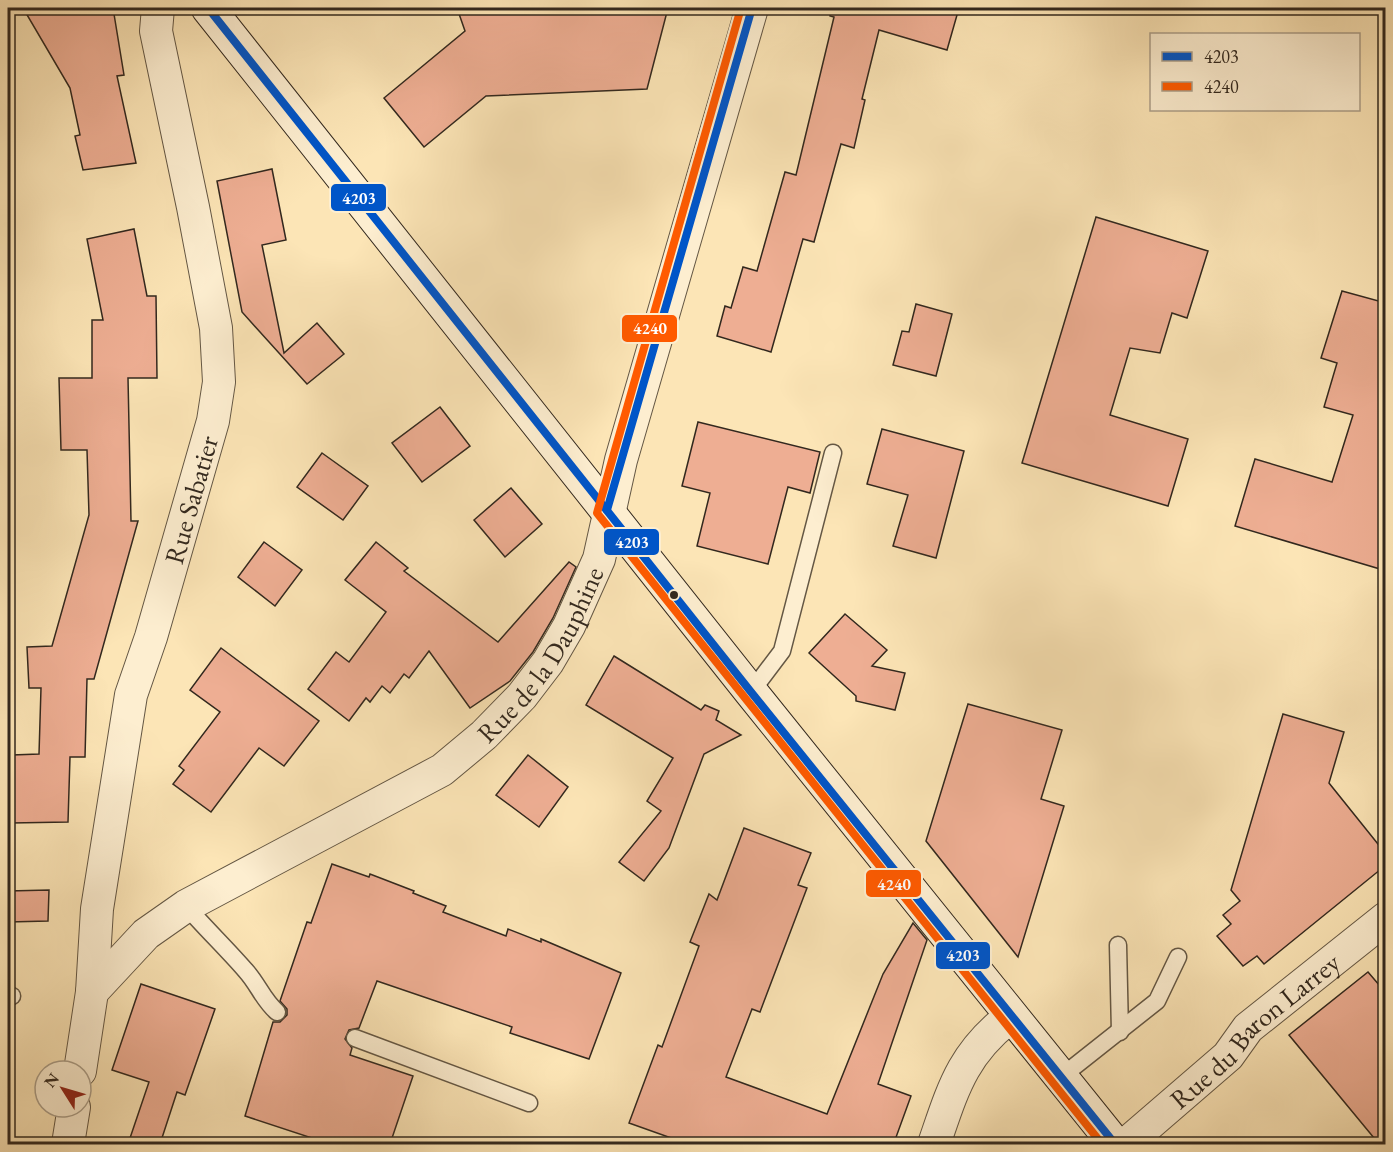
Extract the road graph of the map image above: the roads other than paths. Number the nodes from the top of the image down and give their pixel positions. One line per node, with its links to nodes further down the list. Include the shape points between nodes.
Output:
1 (158, 8): 11 (street, Rue Sabatier, via 156,31 216,328 219,382 213,421 131,695 97,909)
2 (208, 8): 5 (main road)
3 (752, 8): 5 (street, Rue de la Dauphine)
4 (833, 453): 6 (lane, via 782,651)
5 (608, 510): 6 (main road); 7 (street, Rue de la Dauphine, via 598,559 569,626 522,696 484,735 442,770)
6 (751, 692): 13 (main road)
7 (186, 906): 11 (street, Rue de la Dauphine, via 146,934); 12 (lane, via 248,972 266,1003)
8 (1386, 918): 23 (street, Rue du Baron Larrey, via 1248,1028 1228,1056)
9 (1118, 945): 14 (lane)
10 (1178, 957): 14 (lane, via 1157,1001)
11 (92, 992): 16 (street)
12 (277, 1012)
13 (1010, 1017): 17 (main road); 21 (street, via 979,1044 957,1079)
14 (1120, 1032): 17 (lane)
15 (355, 1038): 18 (lane)
16 (82, 1059)
17 (1061, 1077): 22 (main road)
18 (529, 1103)
19 (72, 1119): 20 (street)
20 (68, 1144)
21 (934, 1144)
22 (1115, 1144)
23 (1126, 1144)

